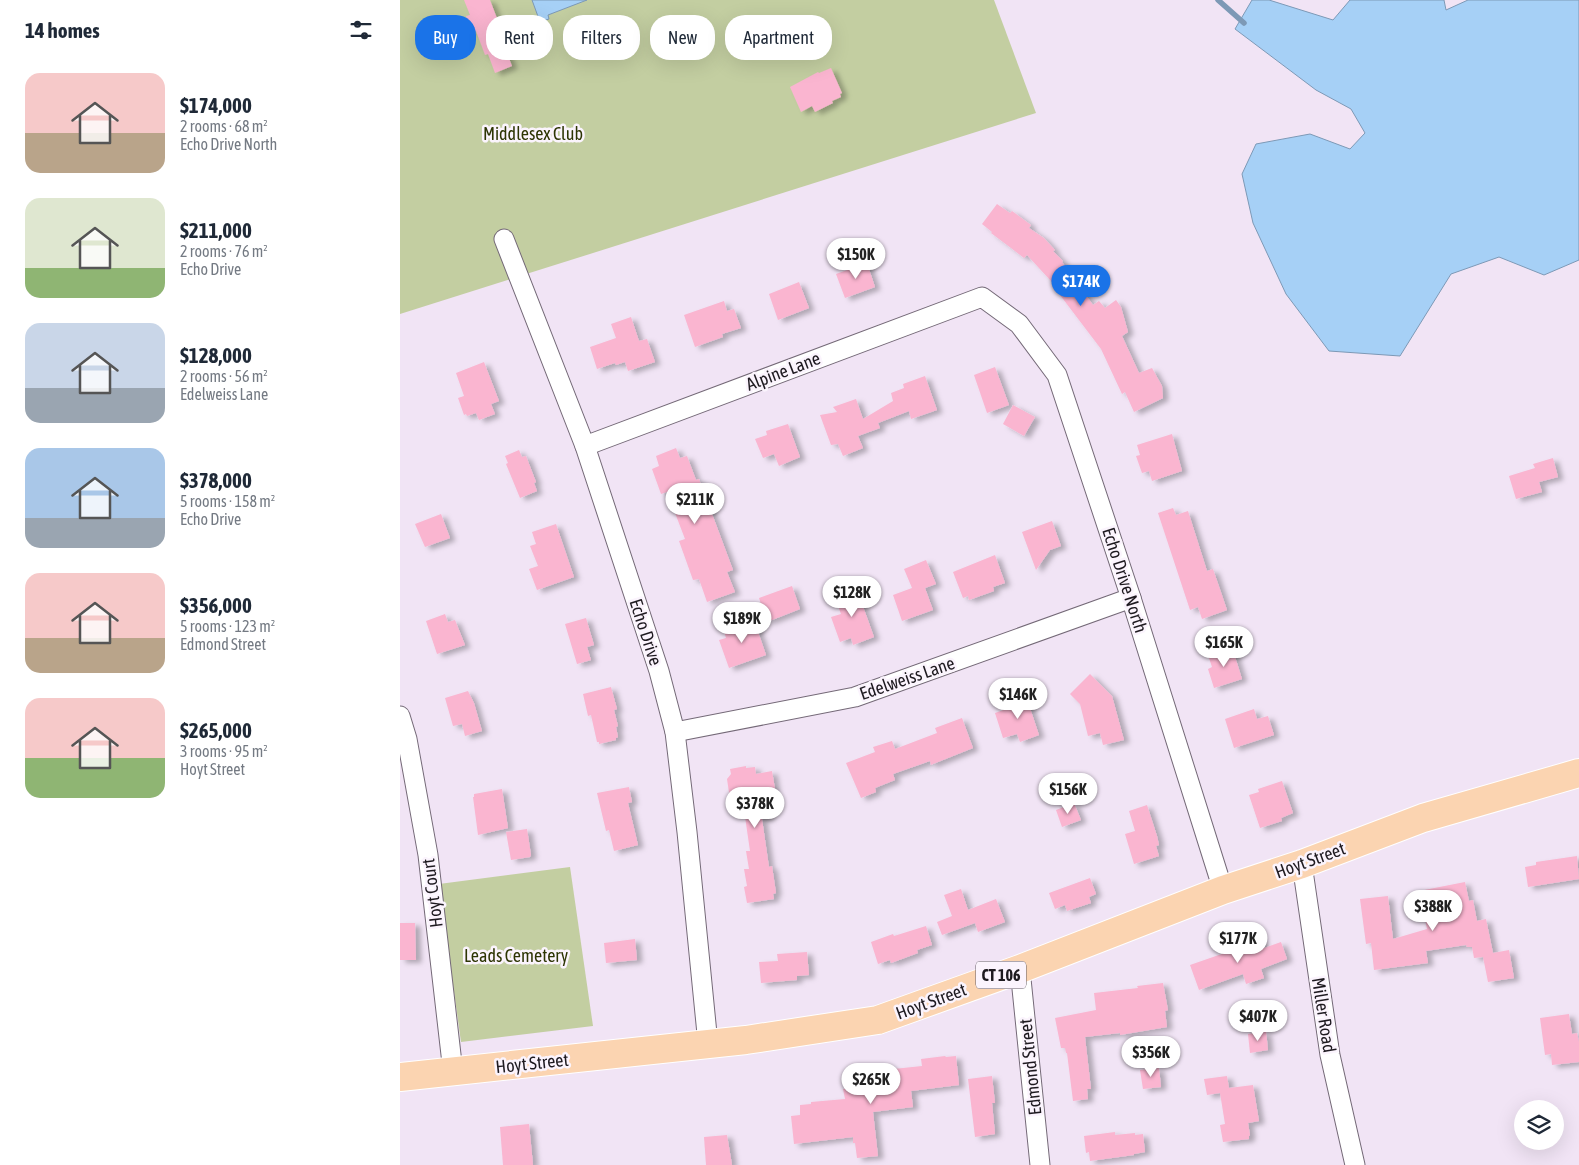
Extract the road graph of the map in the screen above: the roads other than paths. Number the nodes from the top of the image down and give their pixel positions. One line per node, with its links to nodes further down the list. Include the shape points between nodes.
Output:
1 (504, 239): 3 (street, Echo Drive)
2 (982, 297): 3 (street, Alpine Lane); 4 (street, Echo Drive North, via 1019,324 1057,375)
3 (585, 446): 6 (street, Echo Drive, via 659,671)
4 (1131, 598): 6 (street, Edelweiss Lane, via 855,697); 9 (street, Echo Drive North)
5 (400, 716): 12 (street, Hoyt Court, via 428,855)
6 (675, 732): 11 (street, Echo Drive)
7 (1579, 773): 8 (main road, Hoyt Street / CT 106, via 1423,818)
8 (1302, 864): 9 (main road, Hoyt Street / CT 106); 15 (street, Miller Road, via 1330,1056)
9 (1223, 890): 10 (main road, Hoyt Street / CT 106)
10 (1020, 968): 11 (main road, Hoyt Street / CT 106, via 878,1020); 14 (street, Edmond Street)
11 (708, 1044): 12 (main road, Hoyt Street / CT 106)
12 (452, 1072): 13 (main road, Hoyt Street / CT 106)
13 (400, 1077)
14 (1040, 1165)
15 (1355, 1165)

